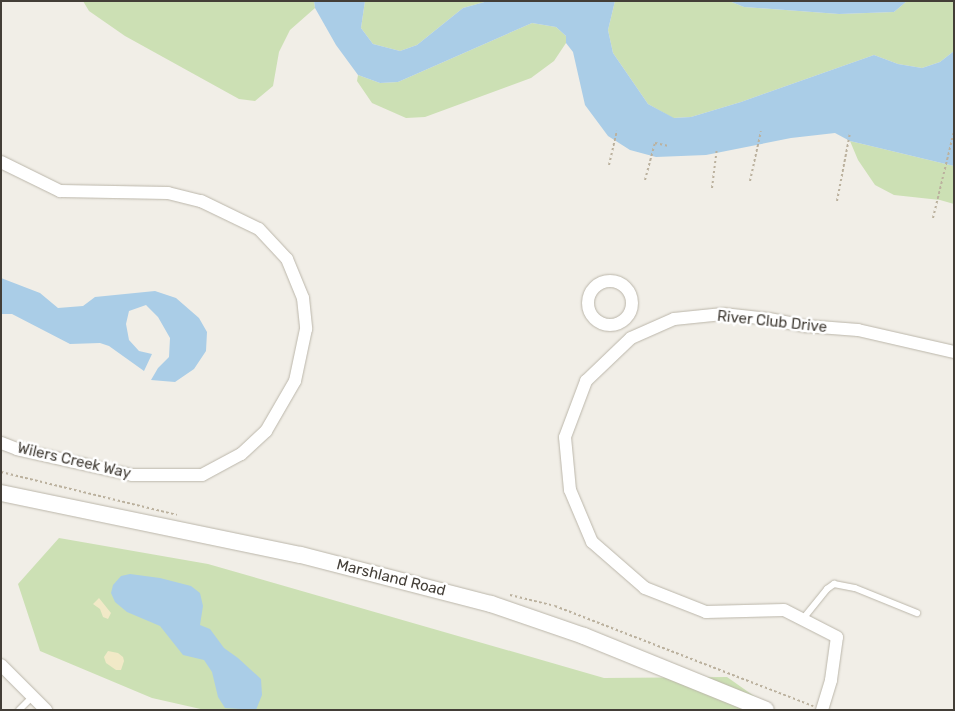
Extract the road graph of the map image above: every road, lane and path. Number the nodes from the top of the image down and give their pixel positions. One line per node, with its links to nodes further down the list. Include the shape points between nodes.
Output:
1 (761, 130): 10 (path)
2 (617, 131): 8 (path)
3 (954, 131): 13 (path)
4 (850, 133): 12 (path)
5 (669, 146): 9 (path, via 655,144)
6 (717, 149): 11 (path)
7 (1, 162): 17 (street, Wilers Creek Way, via 60,191 168,193 201,201 259,229 287,260 303,298 306,329 295,381 266,431 241,454 202,475 132,475)
8 (609, 165)
9 (645, 180)
10 (750, 181)
11 (712, 188)
12 (837, 201)
13 (933, 218)
14 (622, 323): 15 (street)
15 (631, 338): 16 (street, River Club Drive, via 674,319 723,314 858,330); 20 (street, River Club Drive, via 586,381 565,437 570,490 592,542 646,588 706,612 784,610)
16 (954, 352)
17 (1, 443)
18 (1, 493): 25 (street, Marshland Road, via 301,555 492,604 584,636)
19 (918, 613): 20 (lane, via 855,588 834,584)
20 (802, 620): 26 (street, River Club Drive, via 837,637 831,680)
21 (1, 665): 22 (street)
22 (32, 697): 23 (lane); 24 (street)
23 (19, 710)
24 (46, 710)
25 (766, 710)
26 (822, 710)

